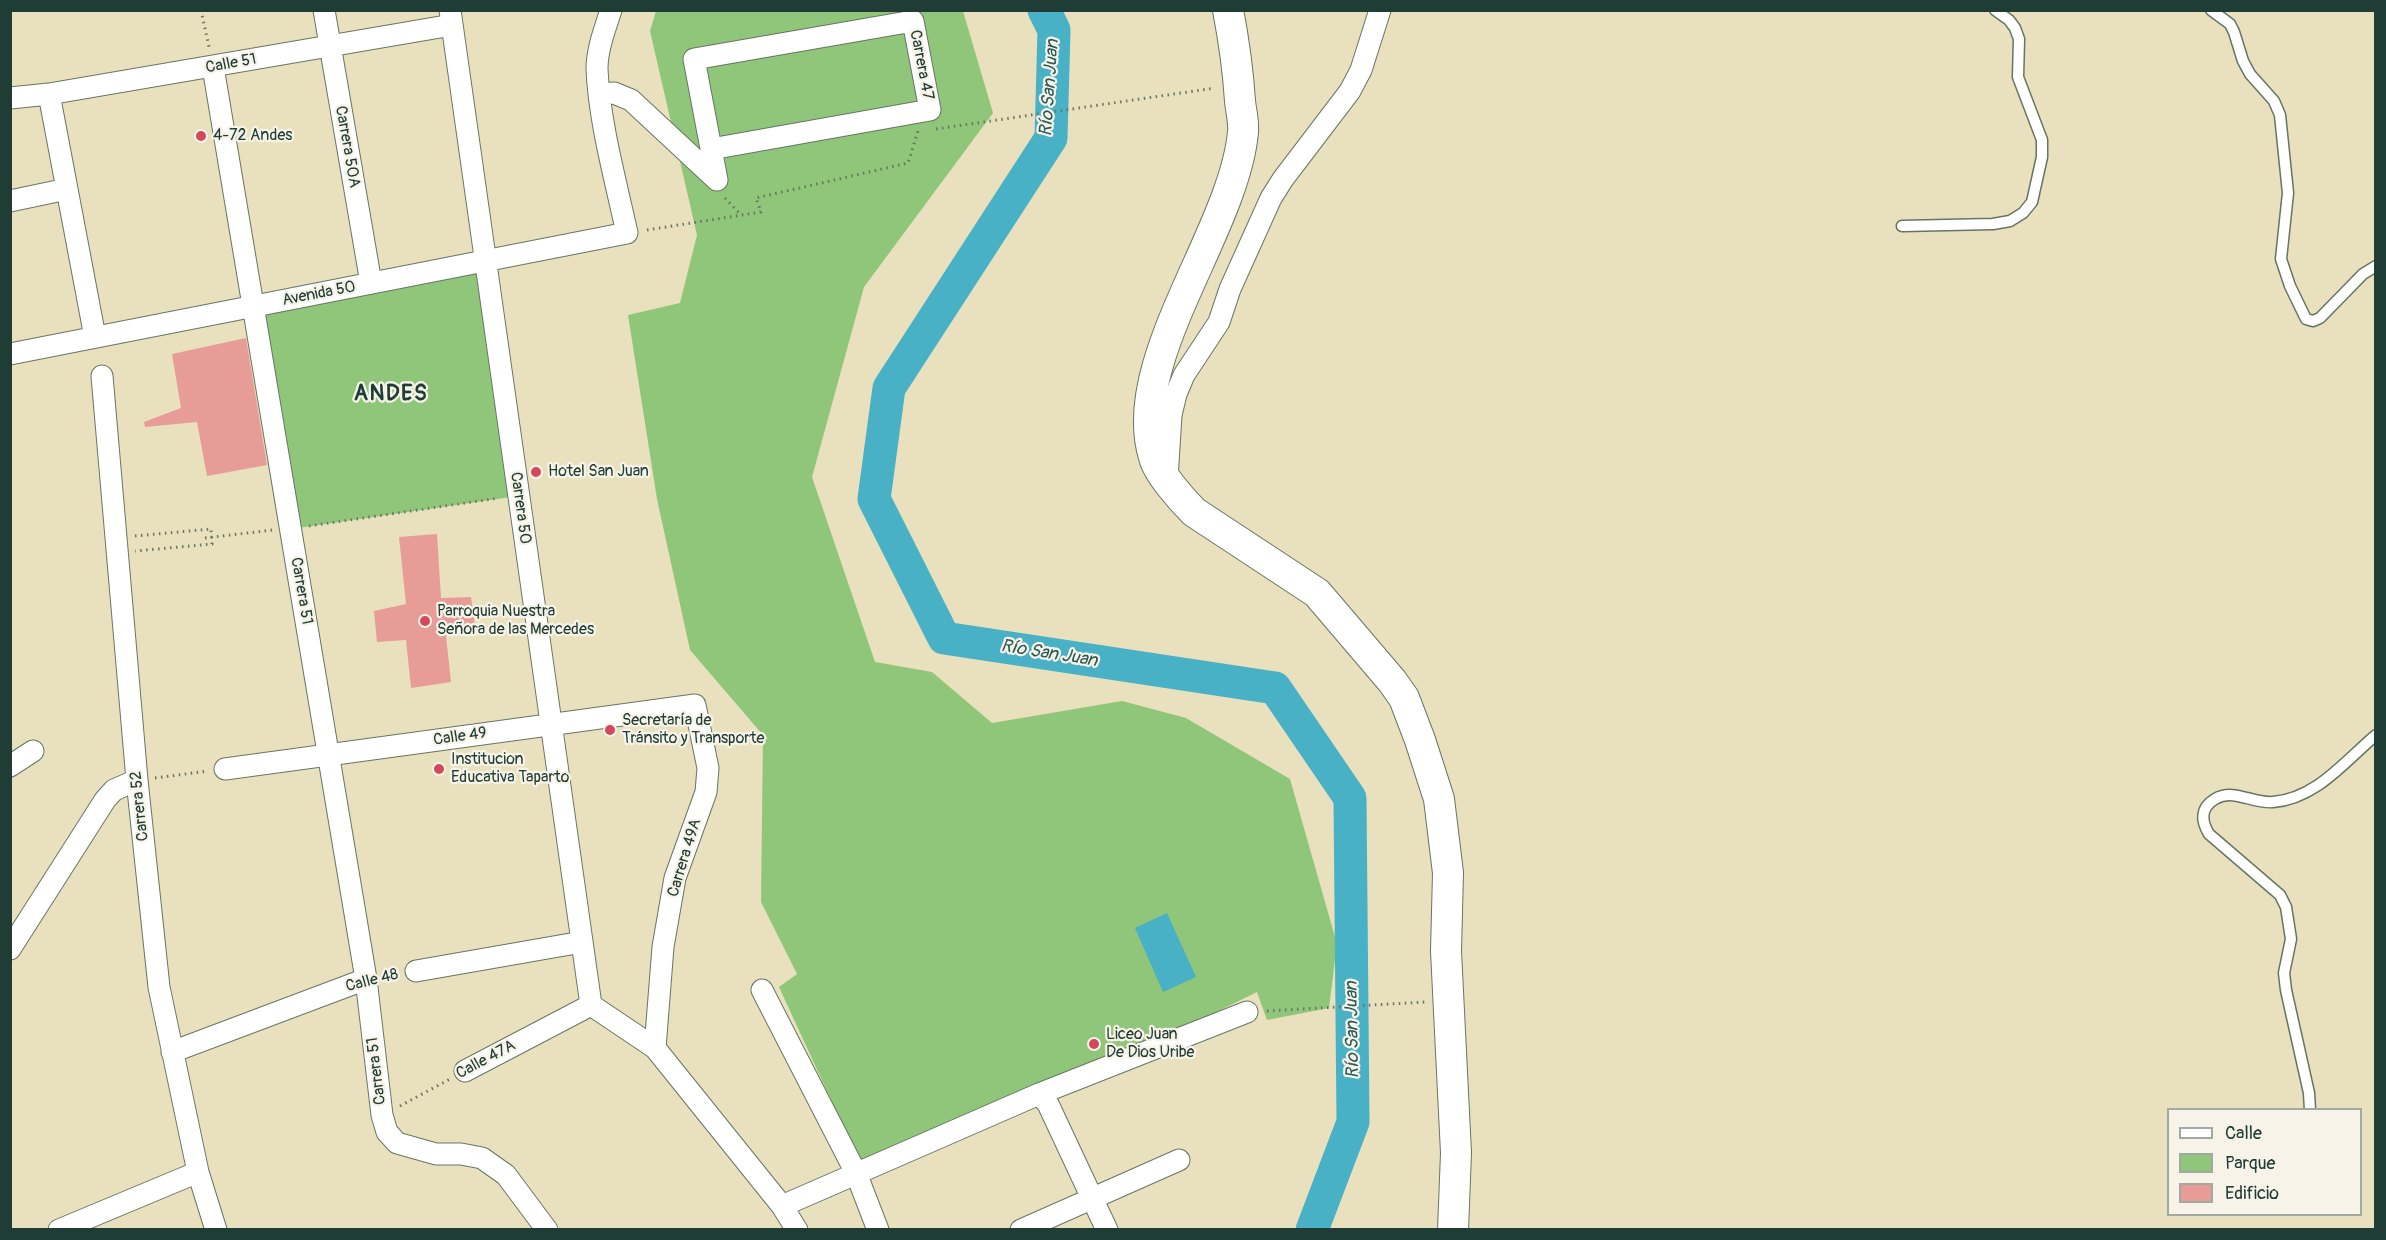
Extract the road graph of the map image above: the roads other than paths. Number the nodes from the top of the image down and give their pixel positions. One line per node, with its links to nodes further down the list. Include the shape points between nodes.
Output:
1 (324, 10): 8 (street, Carrera 50A)
2 (611, 10): 11 (street, via 600,44)
3 (1228, 10): 24 (main road, via 1236,47 1243,132 1230,187 1164,348 1154,382 1148,419 1154,459)
4 (1380, 10): 24 (street, via 1361,70 1350,91 1271,198 1219,322 1184,375 1171,416)
5 (1995, 10): 16 (lane, via 2015,28 2019,39 2018,77 2042,140 2032,202 2010,221)
6 (2211, 10): 18 (lane, via 2230,24 2250,74 2274,101 2280,115 2289,193 2281,259 2306,319 2320,318)
7 (451, 18): 8 (street, Calle 51); 17 (street, Carrera 50)
8 (330, 46): 9 (street, Calle 51); 19 (street, Carrera 50A)
9 (213, 67): 10 (street, Calle 51); 20 (street, Carrera 51)
10 (49, 94): 12 (street, Calle 51); 14 (street)
11 (600, 94): 13 (street, via 614,93 631,100 717,180); 17 (street, Avenida 50, via 627,233)
12 (10, 98)
13 (711, 149): 13 (street, Carrera 47, via 930,110 913,21 694,59)
14 (67, 189): 15 (street); 21 (street)
15 (10, 201)
16 (1902, 226)
17 (485, 261): 19 (street, Avenida 50); 26 (street, Carrera 50)
18 (2376, 266)
19 (371, 284): 20 (street, Avenida 50)
20 (253, 306): 21 (street, Avenida 50); 29 (street, Carrera 51)
21 (95, 337): 22 (street, Avenida 50)
22 (10, 354)
23 (102, 376): 32 (street, Carrera 52)
24 (1167, 479): 58 (main road, via 1194,512 1317,593 1404,698 1420,740 1439,799 1448,873 1446,951 1456,1153)
25 (695, 705): 26 (street, Calle 49); 40 (street, Carrera 49A, via 708,768 706,792 675,878 663,947)
26 (551, 725): 29 (street, Calle 49); 33 (street, Carrera 50)
27 (2376, 735): 44 (lane, via 2328,779 2298,796 2270,803 2225,795 2204,810 2203,822 2209,834 2280,895 2286,907 2291,939 2284,973)
28 (33, 751): 30 (street)
29 (329, 755): 31 (street, Calle 49); 36 (street, Carrera 51)
30 (10, 766)
31 (225, 769)
32 (137, 780): 34 (street, via 114,790 105,800); 41 (street, Carrera 52, via 159,987)
33 (582, 942): 35 (street, Calle 48); 38 (street, Carrera 50)
34 (10, 949)
35 (416, 971)
36 (366, 979): 41 (street, Calle 48); 53 (street, Carrera 51, via 387,1132 398,1143 436,1154 482,1158 506,1175)
37 (762, 990): 47 (street)
38 (591, 1005): 40 (street); 42 (street, Calle 47A)
39 (1247, 1012): 43 (street)
40 (655, 1048): 49 (street)
41 (172, 1052): 46 (street, Carrera 52)
42 (465, 1071)
43 (1039, 1094): 47 (street); 48 (street, via 1048,1104)
44 (2310, 1108)
45 (1179, 1160): 48 (street)
46 (198, 1172): 50 (street); 52 (street, Carrera 52)
47 (856, 1173): 49 (street); 55 (street)
48 (1092, 1198): 56 (street); 57 (street)
49 (782, 1206): 54 (street)
50 (100, 1222): 51 (street)
51 (59, 1230)
52 (216, 1230)
53 (547, 1230)
54 (797, 1230)
55 (878, 1230)
56 (1021, 1230)
57 (1107, 1230)
58 (1453, 1230)

